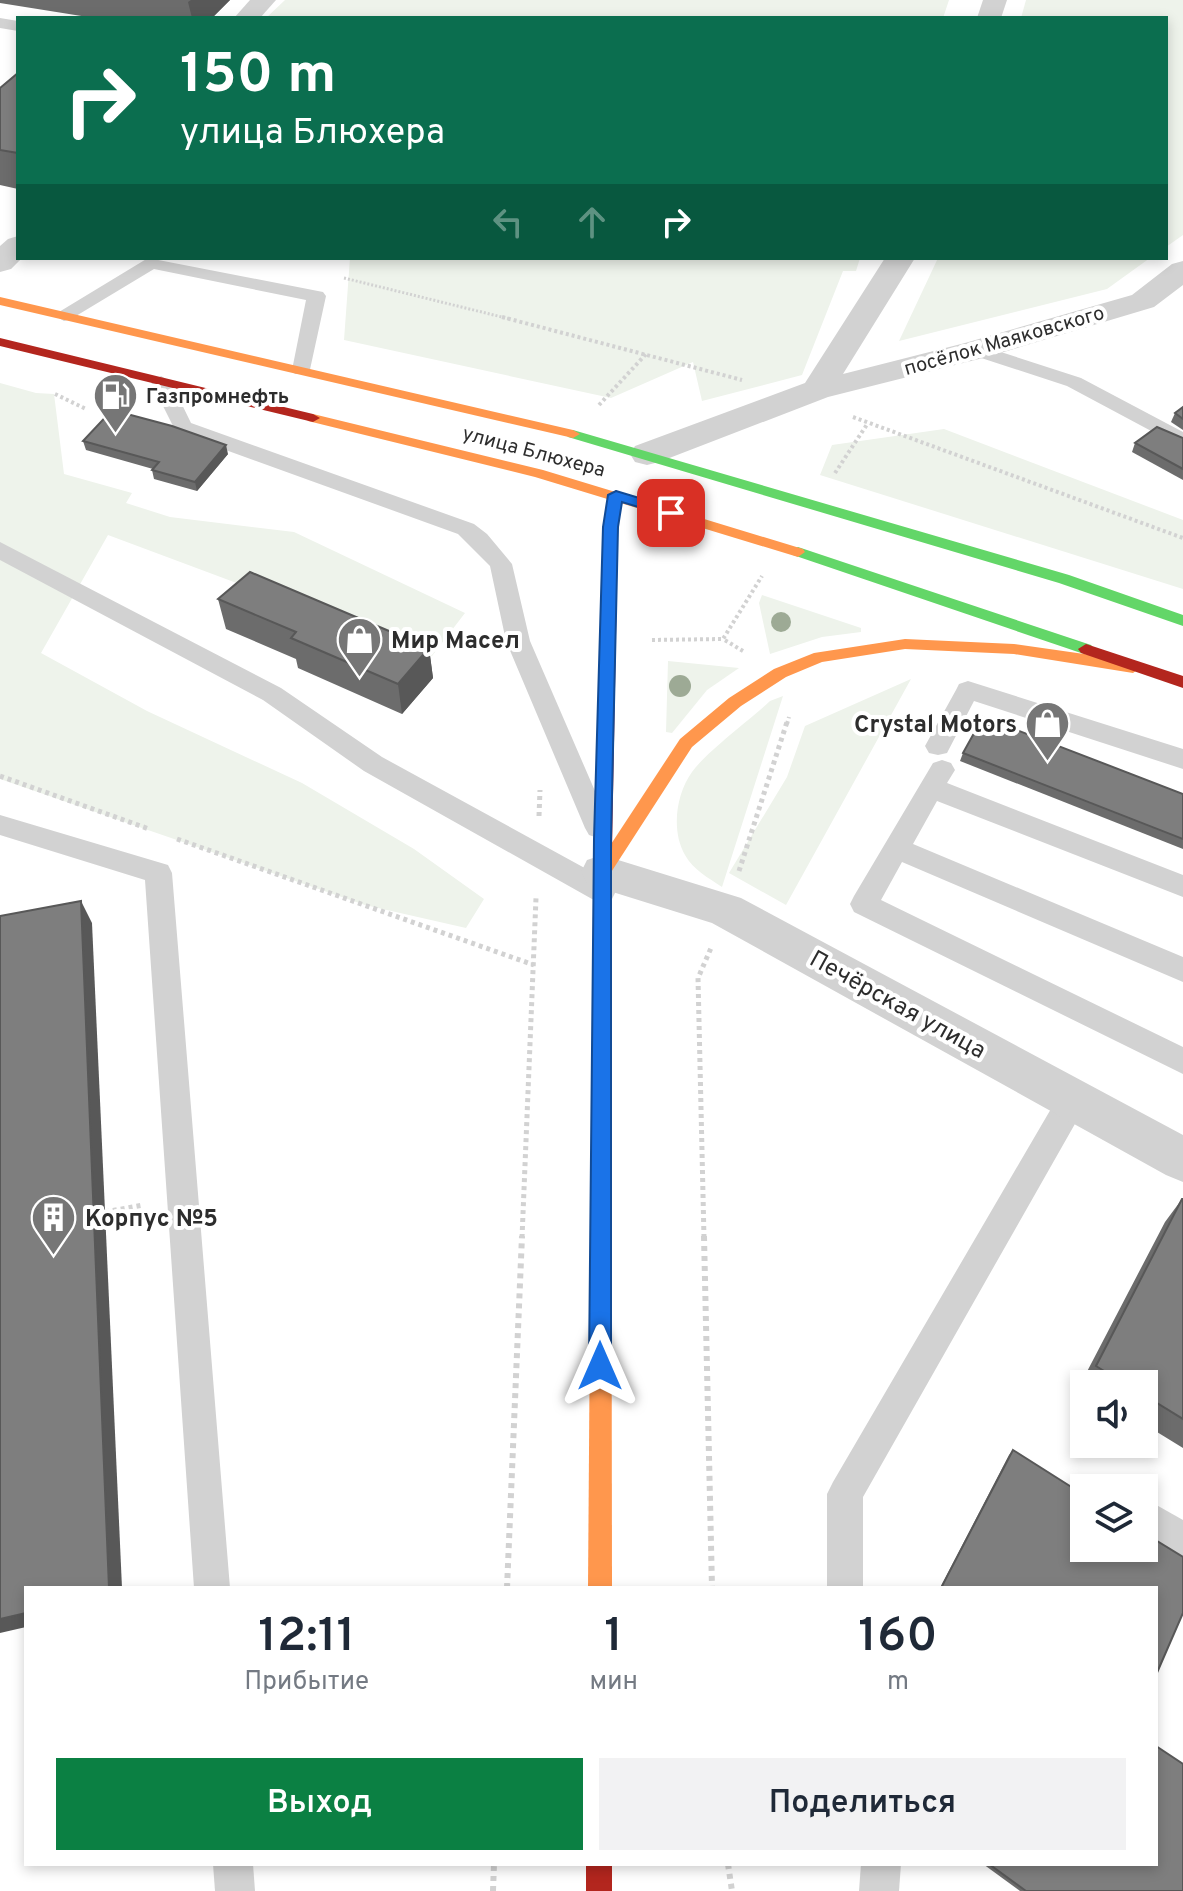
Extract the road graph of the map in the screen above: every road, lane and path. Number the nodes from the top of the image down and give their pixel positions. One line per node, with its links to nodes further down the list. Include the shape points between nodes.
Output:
1 (264, 0): 2 (street)
2 (248, 16)
3 (16, 247): 6 (street)
4 (136, 260): 7 (lane)
5 (899, 260): 17 (street)
6 (0, 263)
7 (151, 263): 12 (lane); 15 (lane, via 316,296)
8 (1183, 270): 10 (street, посёлок Маяковского)
9 (0, 301): 12 (main road, улица Блюхера)
10 (1143, 301): 11 (street); 14 (street, посёлок Маяковского)
11 (1183, 309)
12 (64, 315): 15 (main road, улица Блюхера)
13 (0, 342): 16 (main road, улица Блюхера)
14 (976, 350): 17 (street, посёлок Маяковского); 19 (lane, via 1074,382)
15 (302, 370): 20 (main road, улица Блюхера)
16 (161, 382): 20 (main road, улица Блюхера, via 538,473); 37 (lane, via 183,427 466,529 479,539 501,564 518,641)
17 (817, 390): 20 (street, посёлок Маяковского)
18 (868, 423): 21 (path)
19 (1183, 441)
20 (629, 477): 21 (main road, улица Блюхера); 22 (main road, улица Блюхера); 25 (main road, via 611,527)
21 (814, 504): 24 (main road, улица Блюхера, via 1064,579)
22 (783, 547): 26 (path); 27 (main road, улица Блюхера)
23 (0, 550): 36 (lane, via 272,694 373,764)
24 (1183, 621)
25 (607, 639): 26 (path); 37 (main road)
26 (723, 639): 28 (path)
27 (1153, 670): 28 (main road, via 1014,649 905,644 819,657); 29 (main road, улица Блюхера)
28 (780, 673): 37 (main road, via 686,743); 39 (path, via 797,693)
29 (1183, 682)
30 (1183, 759): 31 (lane, via 968,690)
31 (937, 768): 35 (lane); 38 (lane)
32 (541, 775): 36 (path)
33 (0, 776): 40 (path)
34 (0, 825): 47 (lane, via 158,873)
35 (896, 848): 41 (lane); 42 (lane, via 864,904)
36 (537, 854): 37 (lane); 40 (path)
37 (602, 868): 39 (street, Печёрская улица); 49 (main road)
38 (1183, 886)
39 (726, 910): 43 (street, Печёрская улица); 50 (path, via 698,978)
40 (534, 965): 48 (path)
41 (1183, 970)
42 (1180, 1051)
43 (1073, 1099): 44 (street, Печёрская улица); 51 (lane, via 845,1494)
44 (1183, 1160)
45 (1158, 1525): 46 (lane)
46 (1183, 1541)
47 (212, 1586)
48 (507, 1586)
49 (600, 1586)
50 (712, 1586)
51 (845, 1586)
52 (233, 1866): 57 (lane)
53 (494, 1866): 58 (path)
54 (599, 1866): 59 (main road)
55 (728, 1866): 60 (path)
56 (881, 1866): 61 (lane)
57 (235, 1891)
58 (493, 1891)
59 (599, 1891)
60 (732, 1891)
61 (879, 1891)

